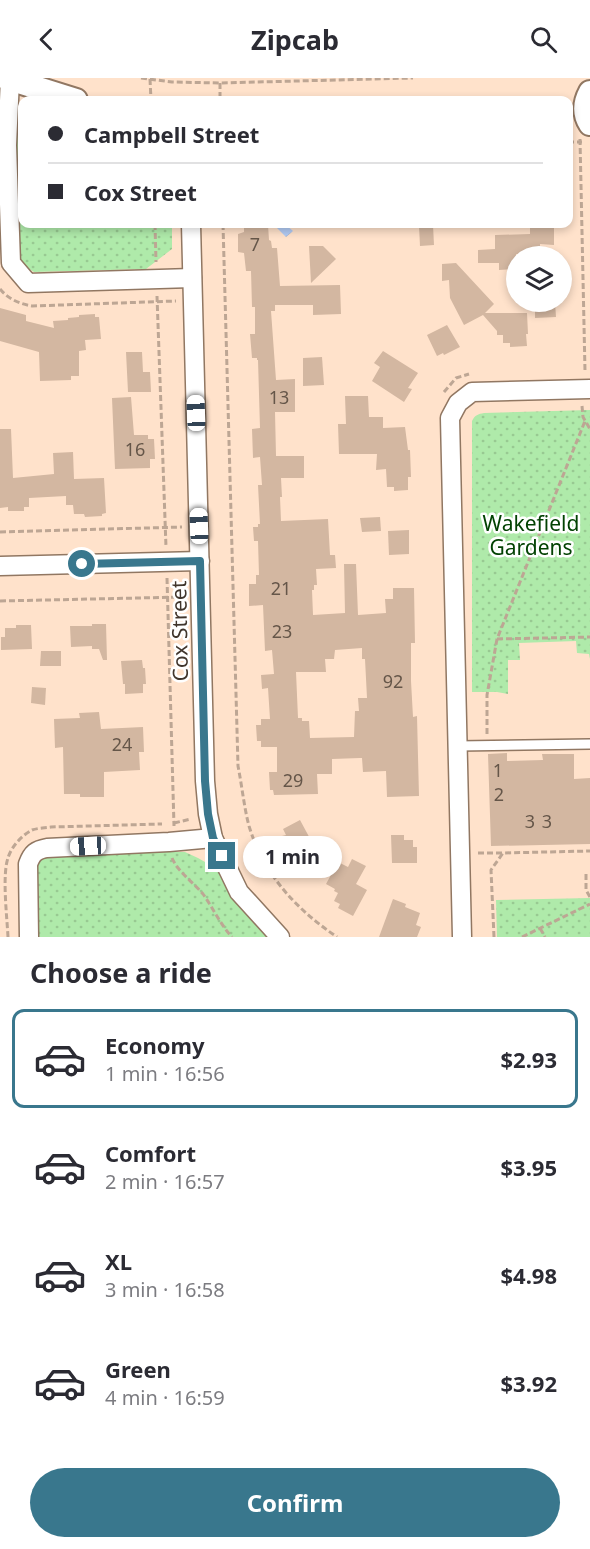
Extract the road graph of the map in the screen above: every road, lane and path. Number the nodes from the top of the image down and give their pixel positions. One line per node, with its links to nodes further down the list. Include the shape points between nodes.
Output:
1 (141, 78): 4 (path)
2 (413, 78): 5 (path)
3 (8, 79): 8 (street); 17 (street, via 11,263 28,283)
4 (150, 79): 6 (path); 9 (path)
5 (328, 79): 6 (path)
6 (220, 83): 10 (path)
7 (589, 92): 11 (street)
8 (63, 96)
9 (151, 96)
10 (220, 96)
11 (578, 115)
12 (573, 142): 21 (path, via 580,142)
13 (155, 228): 17 (path)
14 (191, 228): 16 (street, Cox Street)
15 (224, 228): 52 (path, via 238,766 249,825 270,873 297,906)
16 (192, 278): 17 (street); 19 (street, Cox Street)
17 (157, 279): 20 (path)
18 (0, 289): 20 (path, via 20,304 32,306)
19 (193, 300): 20 (path); 29 (street, Cox Street)
20 (158, 302): 27 (path)
21 (585, 343): 22 (path); 23 (path)
22 (590, 343)
23 (585, 371)
24 (586, 395): 25 (path); 38 (street, via 472,392 458,403 450,418)
25 (585, 421): 26 (path); 36 (path)
26 (590, 429)
27 (165, 528): 28 (path); 30 (path)
28 (0, 532)
29 (200, 561): 30 (street); 32 (street, Cox Street)
30 (166, 562): 31 (street); 33 (path)
31 (0, 566)
32 (201, 596): 33 (path); 40 (street, Cox Street, via 205,781)
33 (167, 597): 34 (path); 41 (path, via 175,832)
34 (0, 601)
35 (590, 637): 36 (path)
36 (497, 639): 39 (path, via 487,695)
37 (590, 744): 39 (lane)
38 (458, 746): 39 (lane); 53 (street)
39 (488, 746)
40 (213, 838): 41 (street); 51 (street, Cox Street, via 240,892)
41 (169, 842): 49 (street, via 38,850 27,864); 50 (path, via 174,863 204,895)
42 (590, 851): 44 (path)
43 (473, 853): 44 (path)
44 (503, 853): 54 (path, via 491,870)
45 (586, 874): 46 (path)
46 (590, 897)
47 (590, 904): 48 (path)
48 (540, 928): 55 (path); 56 (path)
49 (29, 937)
50 (232, 937)
51 (280, 937)
52 (337, 937)
53 (462, 937)
54 (494, 937)
55 (522, 937)
56 (545, 937)

